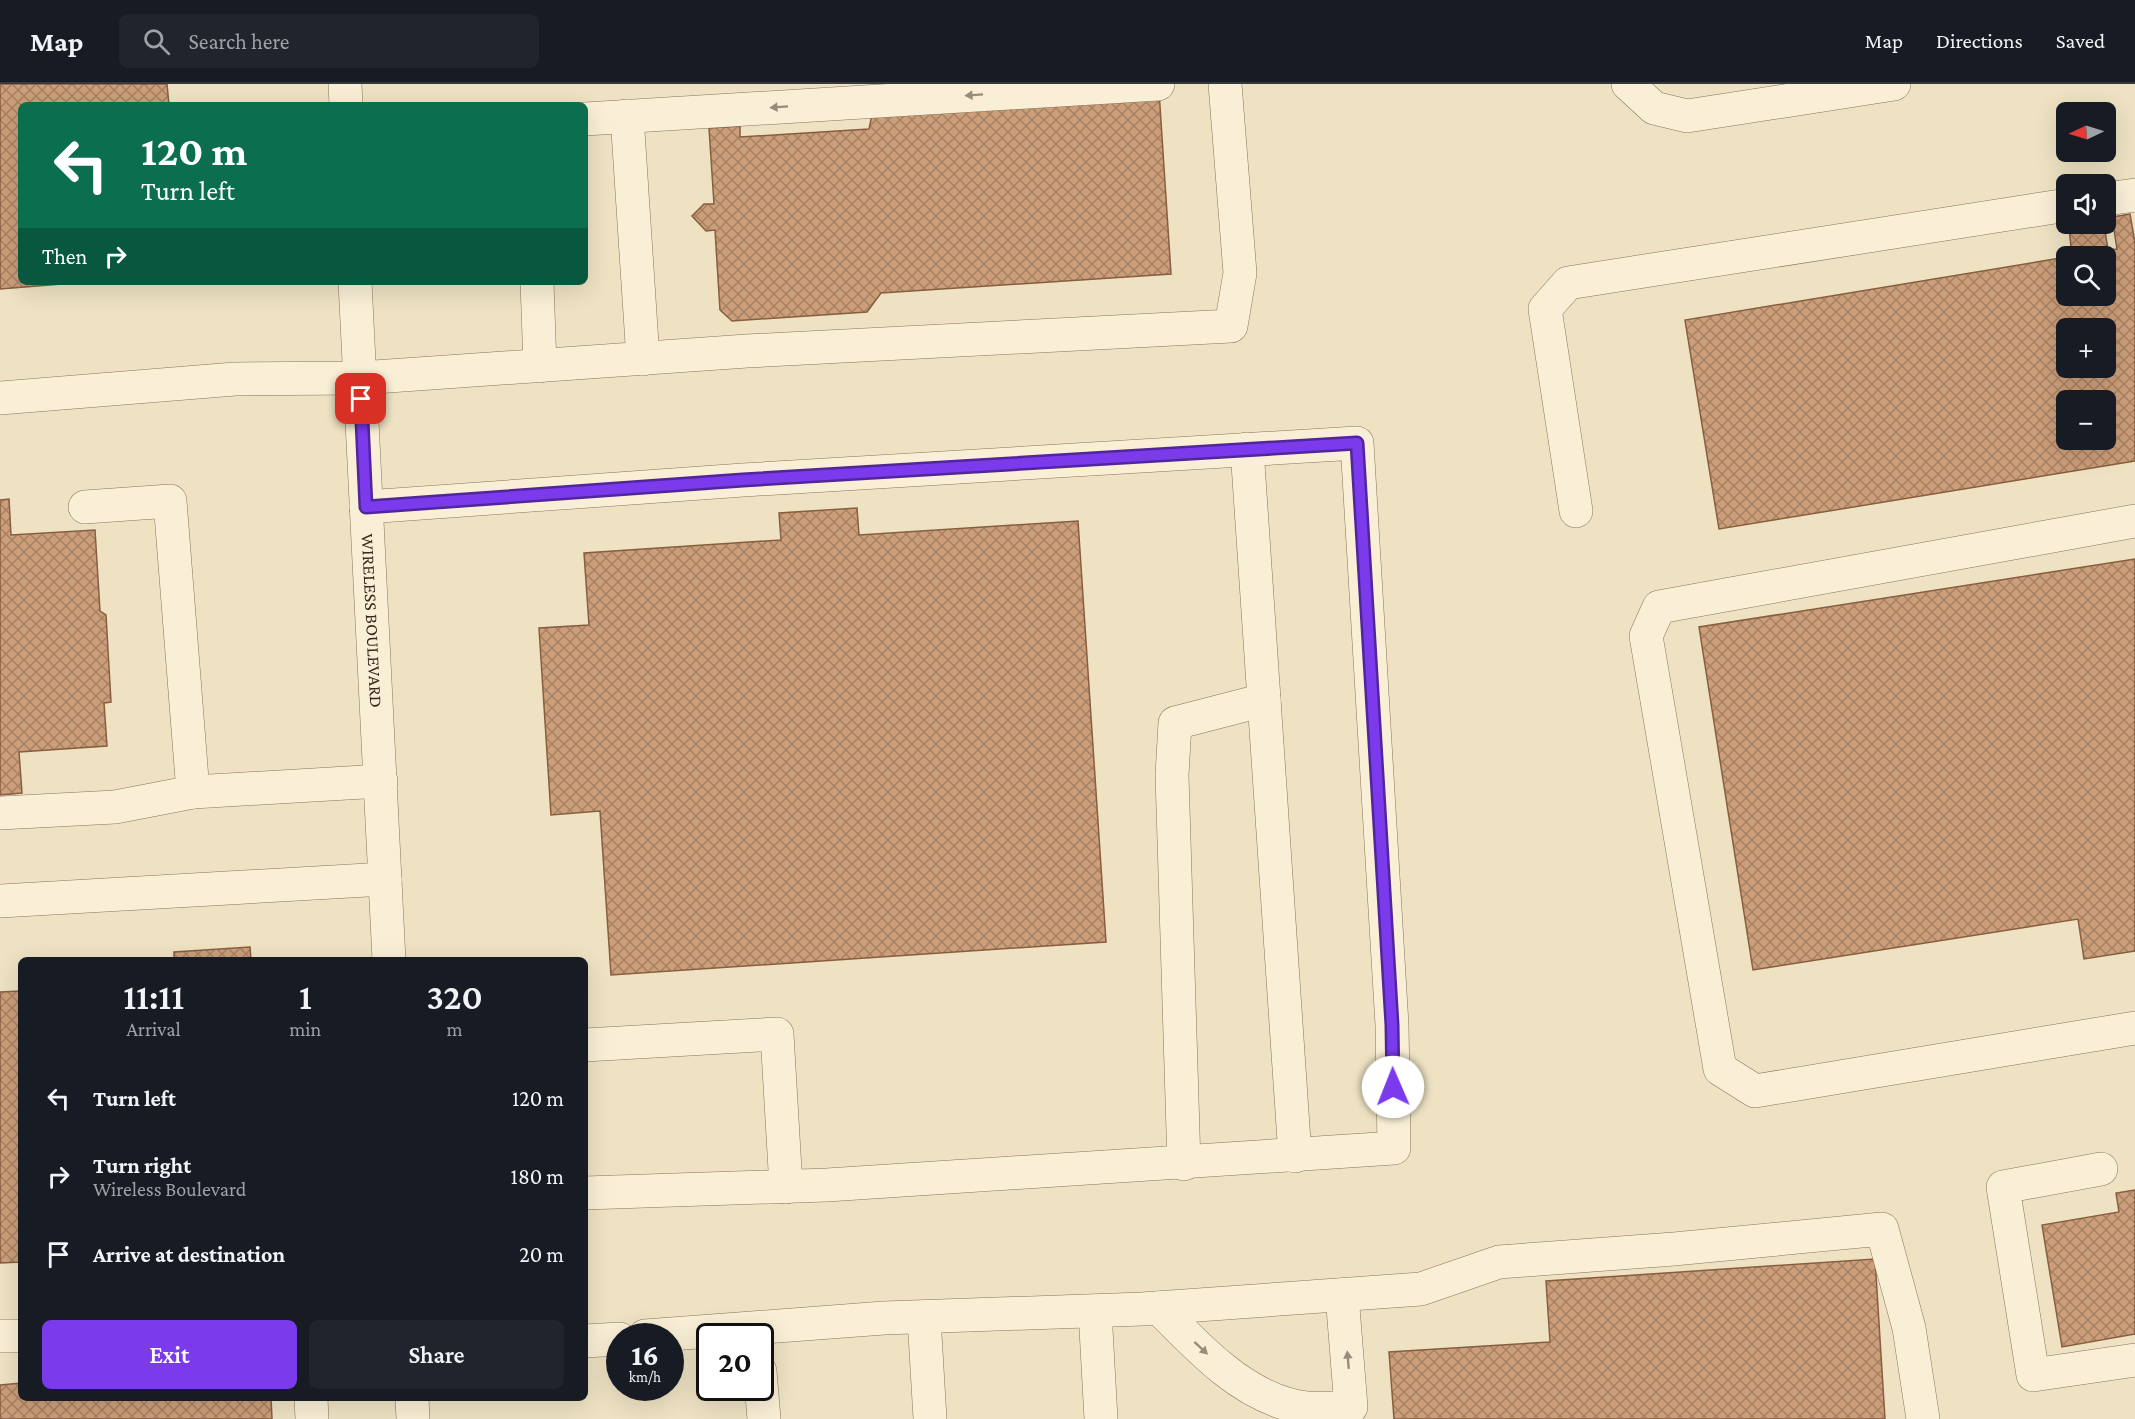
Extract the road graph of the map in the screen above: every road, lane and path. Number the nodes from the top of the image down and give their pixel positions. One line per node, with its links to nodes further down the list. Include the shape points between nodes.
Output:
1 (345, 84): 6 (street)
2 (1158, 84): 7 (street, one-way to 7)
3 (1225, 84): 14 (street, via 1240,273 1231,326)
4 (1628, 84): 5 (street, via 1654,108 1687,116)
5 (1894, 84)
6 (346, 102)
7 (627, 116): 8 (street); 14 (street)
8 (588, 119)
9 (2135, 195): 10 (street)
10 (2116, 198)
11 (2056, 207): 21 (street, via 1568,283 1545,309)
12 (355, 285): 16 (street, WIRELESS BOULEVARD)
13 (537, 285): 15 (street)
14 (643, 359): 15 (street)
15 (540, 366): 16 (street)
16 (360, 378): 17 (street, via 235,379); 20 (street, WIRELESS BOULEVARD)
17 (0, 398)
18 (1247, 449): 20 (street); 23 (street); 32 (street, via 1357,443 1392,1025 1394,1148)
19 (85, 507): 25 (street, via 170,501)
20 (366, 507): 24 (street, WIRELESS BOULEVARD)
21 (1576, 511)
22 (2135, 521): 30 (street, via 1659,607 1646,636 1720,1069 1755,1091)
23 (1264, 700): 32 (street); 33 (street, via 1175,723 1172,775)
24 (381, 781): 25 (street); 27 (street, WIRELESS BOULEVARD)
25 (193, 792): 26 (street, via 115,807)
26 (0, 813)
27 (385, 879): 28 (street); 29 (street, WIRELESS BOULEVARD)
28 (0, 901)
29 (389, 957)
30 (2135, 1028)
31 (588, 1045): 35 (street, via 777,1034)
32 (1295, 1156): 33 (street)
33 (1184, 1164): 35 (street)
34 (2101, 1169): 46 (street, via 2003,1187 2032,1376)
35 (786, 1186): 36 (street)
36 (588, 1193)
37 (1342, 1295): 38 (street); 38 (street, one-way to 37, via 1221,1368 1263,1395 1312,1409 1361,1407); 55 (street, via 1421,1289 1499,1262 1882,1229 1909,1328)
38 (1159, 1308): 39 (street)
39 (1095, 1311): 40 (street); 54 (street)
40 (924, 1317): 41 (street); 53 (street)
41 (774, 1331)
42 (0, 1336): 43 (street)
43 (18, 1336)
44 (606, 1339): 45 (street)
45 (588, 1341)
46 (2135, 1360)
47 (311, 1401): 50 (street)
48 (412, 1401): 51 (street)
49 (762, 1401): 52 (street)
50 (312, 1419)
51 (413, 1419)
52 (764, 1419)
53 (930, 1419)
54 (1101, 1419)
55 (1923, 1419)

